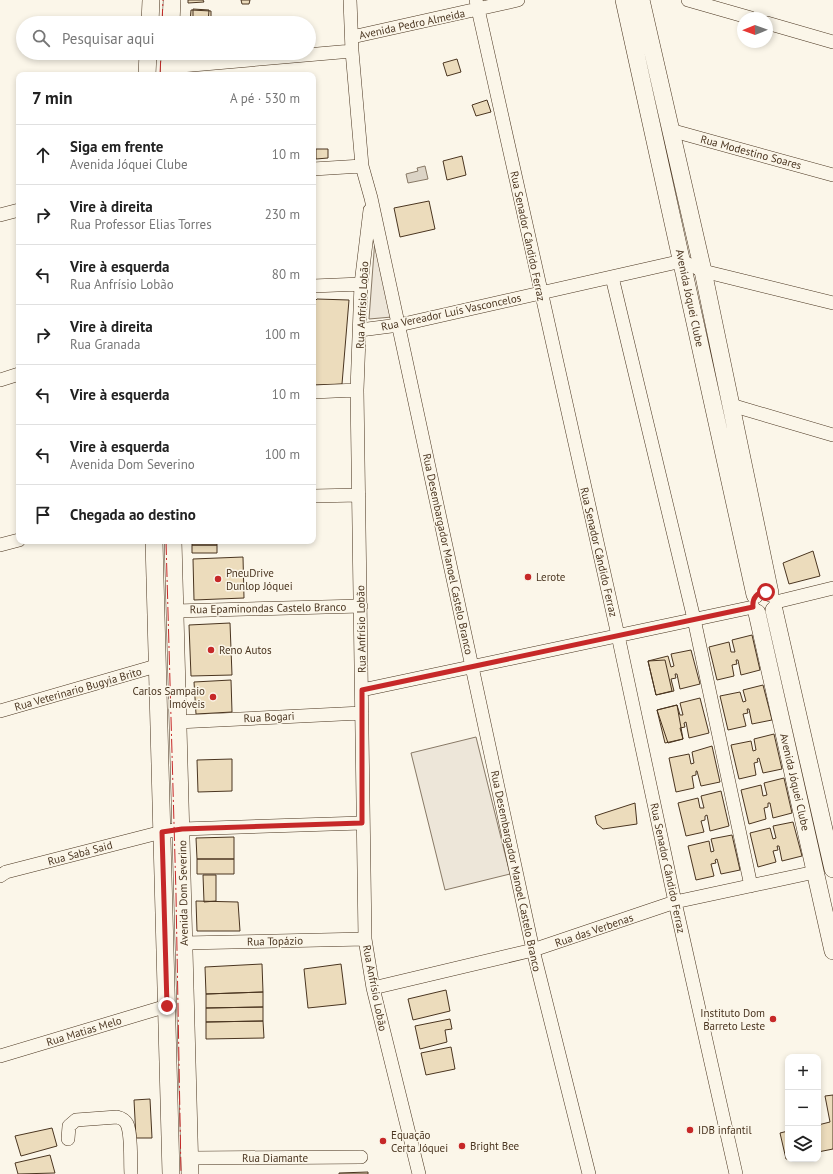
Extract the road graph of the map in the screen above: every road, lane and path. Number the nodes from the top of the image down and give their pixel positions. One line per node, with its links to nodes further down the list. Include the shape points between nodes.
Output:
1 (151, 0): 10 (main road)
2 (172, 0): 11 (main road)
3 (350, 0): 13 (street, Rua Desembargador Manoel Castelo Branco)
4 (518, 0): 8 (street, Avenida Pedro Almeida)
5 (624, 0): 28 (main road, Avenida Jóquei Clube)
6 (641, 0): 21 (main road, Avenida Jóquei Clube)
7 (688, 0): 9 (street)
8 (477, 4): 13 (street, Avenida Pedro Almeida); 33 (street, Rua Senador Cândido Ferraz)
9 (737, 14)
10 (150, 16)
11 (171, 16)
12 (773, 25): 14 (street)
13 (352, 37): 15 (street, Rua Desembargador Manoel Castelo Branco)
14 (833, 42)
15 (352, 51): 16 (street, Avenida Pedro Almeida); 22 (street, Rua Desembargador Manoel Castelo Branco)
16 (316, 54)
17 (148, 60): 20 (main road)
18 (234, 60): 19 (street, Avenida Pedro Almeida)
19 (169, 65)
20 (147, 72)
21 (670, 130): 24 (street, Rua Modestino Soares); 29 (main road, Avenida Jóquei Clube)
22 (362, 166): 23 (street); 25 (street, Rua Desembargador Manoel Castelo Branco)
23 (316, 169)
24 (833, 175)
25 (371, 198): 31 (street, Rua Anfrísio Lobão); 35 (street, Rua Desembargador Manoel Castelo Branco)
26 (16, 211): 27 (street)
27 (0, 215)
28 (682, 261): 29 (street); 30 (street, Rua Vereador Luís Vasconcelos); 50 (main road, Avenida Jóquei Clube)
29 (703, 272): 34 (street); 41 (main road, Avenida Jóquei Clube)
30 (612, 276): 33 (street, Rua Vereador Luís Vasconcelos); 53 (street)
31 (361, 284): 32 (street); 36 (street, Rua Anfrísio Lobão)
32 (316, 286)
33 (540, 293): 35 (street, Rua Vereador Luís Vasconcelos); 54 (street, Rua Senador Cândido Ferraz)
34 (833, 304)
35 (399, 325): 36 (street, Rua Vereador Luís Vasconcelos); 56 (street, Rua Desembargador Manoel Castelo Branco)
36 (360, 330): 39 (street, Rua Anfrísio Lobão)
37 (16, 375): 38 (street)
38 (0, 380)
39 (357, 390): 40 (street); 43 (street, Rua Anfrísio Lobão)
40 (316, 392)
41 (731, 405): 42 (street); 50 (main road, Avenida Jóquei Clube)
42 (833, 435)
43 (359, 494): 44 (street); 51 (street, Rua Anfrísio Lobão)
44 (316, 496)
45 (16, 541): 48 (street)
46 (154, 544): 55 (main road, Avenida Dom Severino)
47 (173, 544): 52 (main road, Avenida Dom Severino)
48 (0, 545)
49 (833, 588): 50 (street)
50 (764, 603): 53 (street); 64 (main road, Avenida Jóquei Clube); 65 (main road, Avenida Jóquei Clube)
51 (361, 606): 52 (street, Rua Epaminondas Castelo Branco); 57 (street, Rua Anfrísio Lobão)
52 (175, 611): 60 (main road, Avenida Dom Severino)
53 (694, 619): 54 (street); 67 (street)
54 (618, 635): 56 (street); 68 (street, Rua Senador Cândido Ferraz)
55 (156, 666): 58 (street, Rua Veterinario Bugyia Brito); 63 (main road, Avenida Dom Severino)
56 (472, 666): 57 (street); 71 (street, Rua Desembargador Manoel Castelo Branco)
57 (362, 690): 59 (street, Rua Anfrísio Lobão)
58 (0, 712)
59 (362, 713): 60 (street, Rua Bogari); 61 (street, Rua Anfrísio Lobão)
60 (177, 722): 62 (main road, Avenida Dom Severino)
61 (362, 823): 62 (street, Rua Sabá Said); 69 (street, Rua Anfrísio Lobão)
62 (182, 829): 63 (street, Rua Sabá Said); 70 (main road, Avenida Dom Severino)
63 (162, 832): 66 (street, Rua Sabá Said, via 6,872); 74 (main road, Avenida Dom Severino)
64 (833, 869): 65 (main road)
65 (815, 872): 67 (street, Rua das Verbenas); 72 (main road, Avenida Jóquei Clube)
66 (0, 876)
67 (751, 886): 68 (street, Rua das Verbenas)
68 (675, 902): 71 (street, Rua das Verbenas); 83 (street, Rua Senador Cândido Ferraz)
69 (365, 939): 70 (street, Rua Topázio); 73 (street, Rua Anfrísio Lobão)
70 (184, 943): 78 (main road, Avenida Dom Severino)
71 (533, 950): 73 (street, Rua das Verbenas); 82 (street, Rua Desembargador Manoel Castelo Branco)
72 (833, 951)
73 (373, 988): 81 (street, Rua Anfrísio Lobão)
74 (167, 1006): 75 (street, Rua Matias Melo); 80 (main road, Avenida Dom Severino)
75 (0, 1056)
76 (68, 1139): 79 (street, via 69,1126 76,1120 117,1117 123,1119 129,1133)
77 (361, 1157): 78 (street, Rua Diamante)
78 (190, 1166)
79 (131, 1174)
80 (171, 1174)
81 (419, 1174)
82 (588, 1174)
83 (736, 1174)

